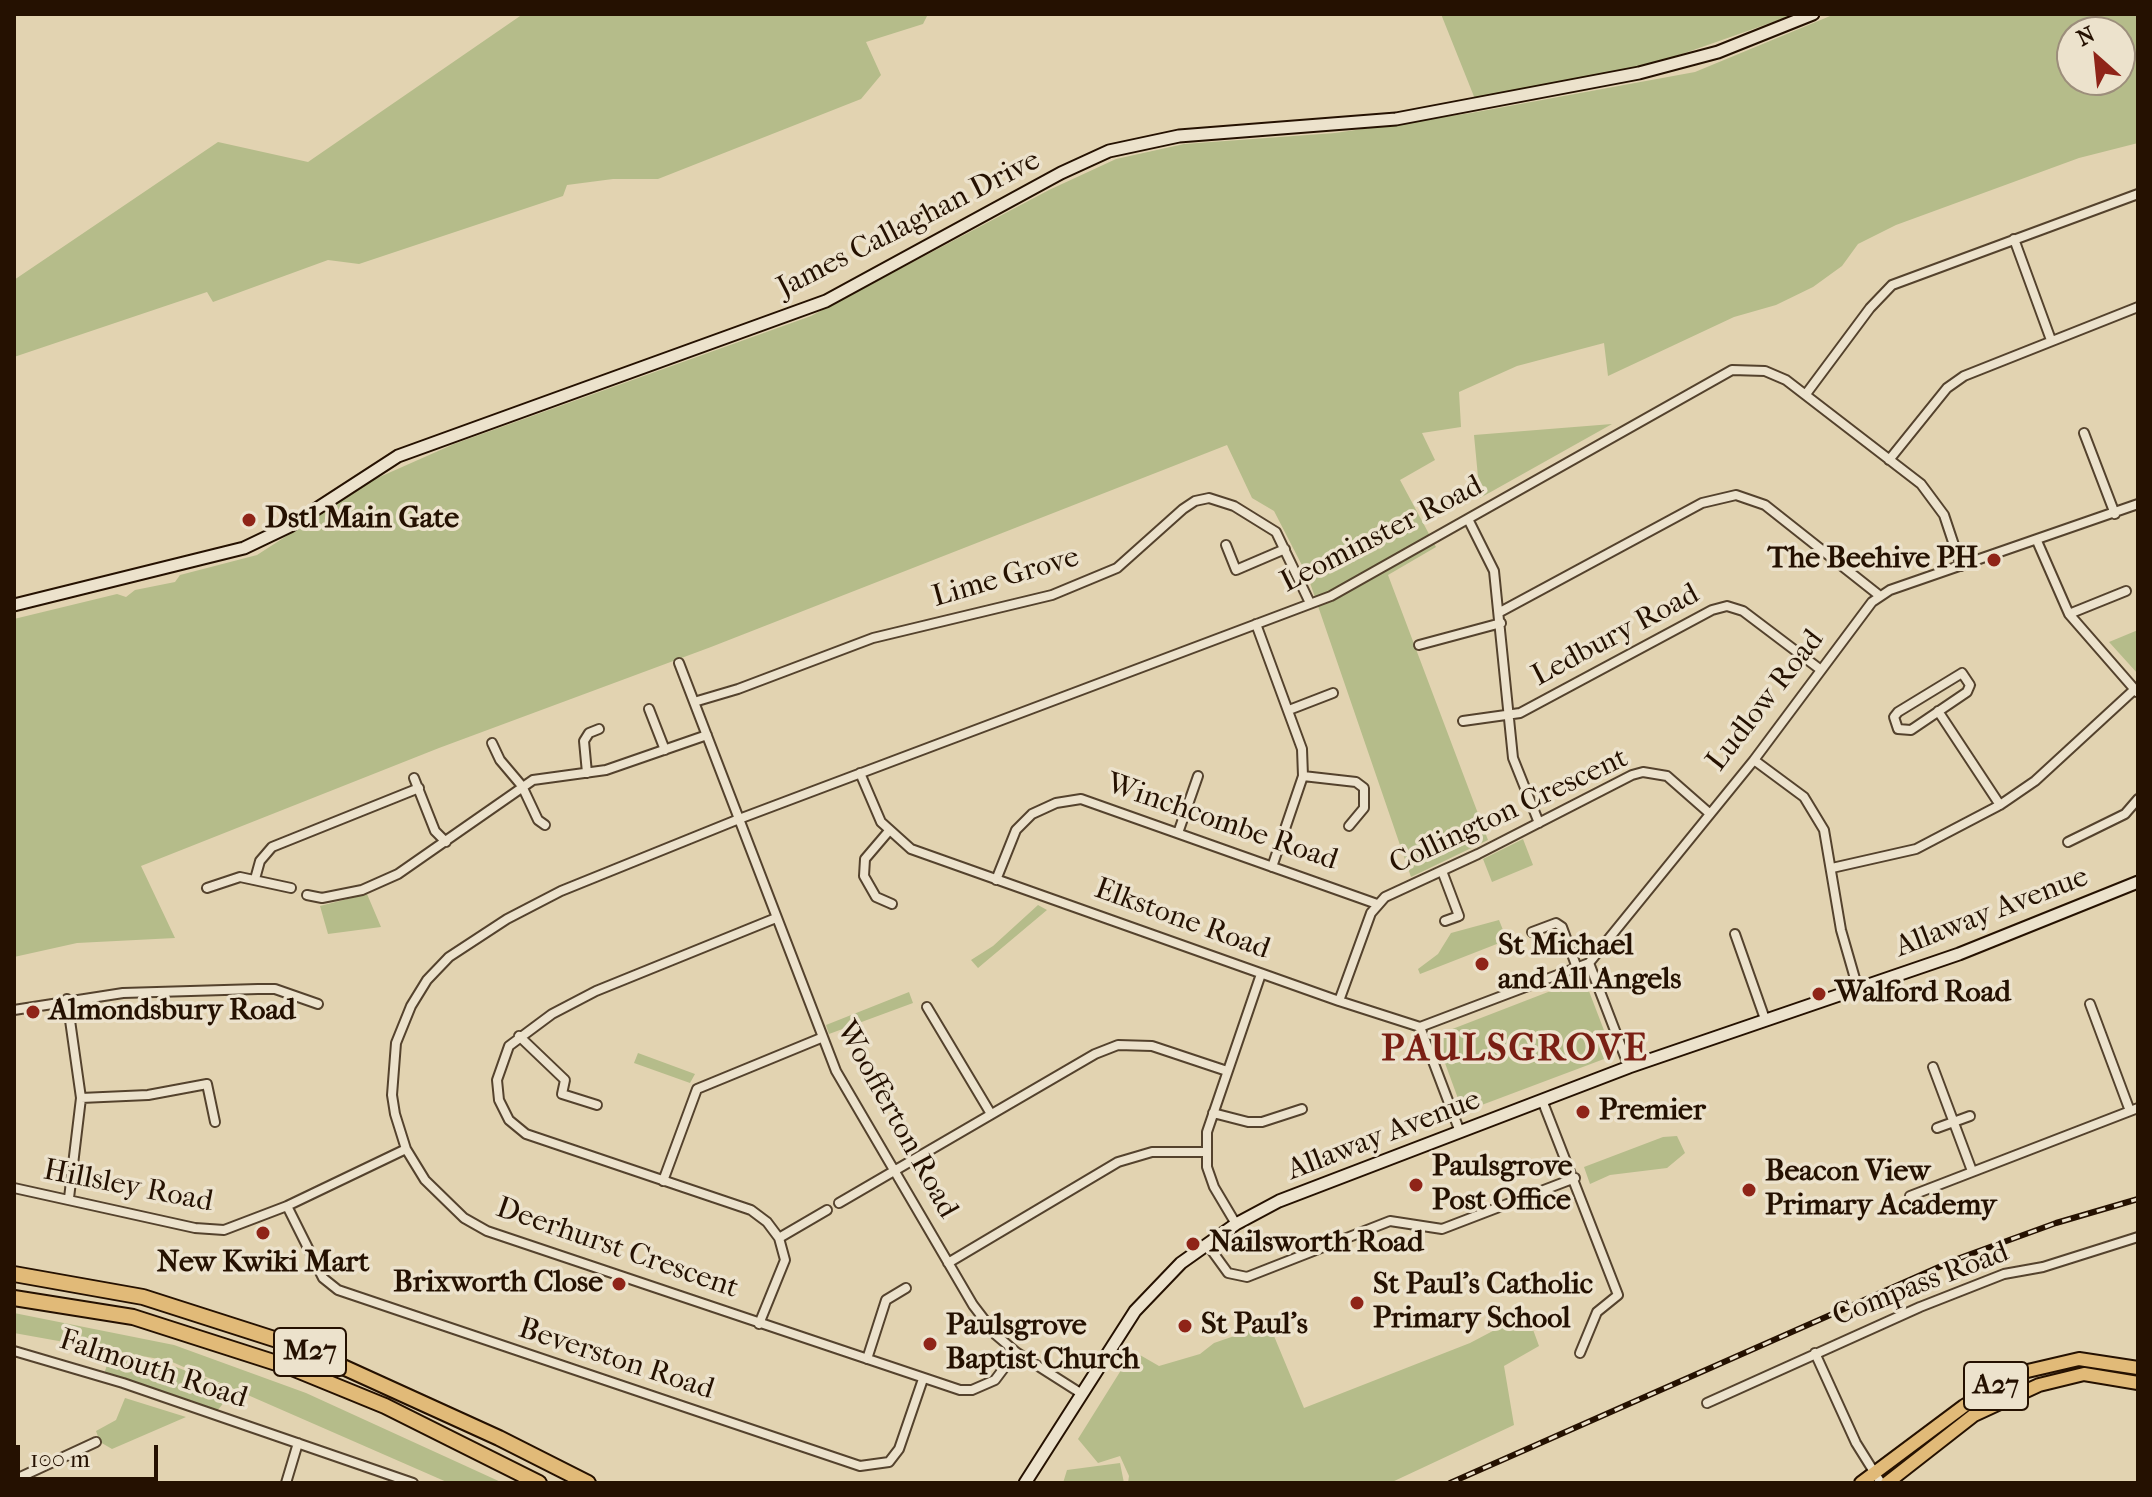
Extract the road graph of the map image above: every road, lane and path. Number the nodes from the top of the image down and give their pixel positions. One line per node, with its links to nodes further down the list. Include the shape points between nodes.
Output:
1 (1813, 14): 19 (street, James Callaghan Drive, via 1686,62 1625,76 1396,119 1179,136 1109,151 826,301 398,456 290,526 244,548)
2 (2138, 194): 3 (street)
3 (2014, 239): 5 (street); 6 (street, via 1892,285)
4 (2138, 307): 5 (street)
5 (2051, 340): 8 (street, via 1947,388)
6 (1806, 394): 8 (street, Leominster Road); 11 (street, Leominster Road, via 1765,371 1720,374)
7 (2084, 433): 10 (street)
8 (1889, 460): 15 (street, Leominster Road, via 1921,484 1941,509)
9 (2138, 504): 10 (street)
10 (2115, 514): 12 (street)
11 (1468, 519): 18 (street, Leominster Road); 20 (street, via 1494,571)
12 (2037, 541): 15 (street); 21 (street)
13 (1226, 545): 14 (street, via 1236,570)
14 (1285, 549): 18 (street, Lime Grove); 29 (street, Lime Grove, via 1276,532 1245,512 1220,499 1195,501 1110,572 1032,601 873,638)
15 (1961, 566): 17 (street)
16 (2126, 591): 21 (street)
17 (1880, 596): 20 (street, via 1765,505 1736,495 1702,503); 26 (street, Ludlow Road)
18 (1310, 603): 23 (street, Leominster Road)
19 (14, 605)
20 (1500, 612): 22 (street)
21 (2069, 614): 27 (street)
22 (1501, 623): 24 (street); 33 (street)
23 (1256, 624): 31 (street); 41 (street, Leominster Road)
24 (1419, 645)
25 (679, 663): 29 (street, Woofferton Road)
26 (1821, 670): 33 (street, Ledbury Road, via 1743,611 1727,606 1520,713); 39 (street, Ludlow Road)
27 (2136, 691): 48 (street, via 2035,781)
28 (1333, 693): 31 (street)
29 (694, 702): 36 (street, Woofferton Road)
30 (649, 709): 38 (street)
31 (1289, 710): 43 (street, via 1302,749)
32 (1938, 711): 32 (street, via 1904,732 1894,723 1898,712 1962,673 1970,685 1967,692); 48 (street)
33 (1510, 713): 34 (street); 51 (street, via 1513,758)
34 (1463, 721)
35 (599, 729): 40 (street, via 584,741)
36 (707, 735): 38 (street); 50 (street, Woofferton Road)
37 (492, 743): 45 (street)
38 (665, 750): 40 (street)
39 (1754, 760): 49 (street, Ludlow Road); 59 (street, via 1815,810)
40 (587, 773): 45 (street, via 554,775)
41 (860, 773): 50 (street, Leominster Road); 54 (street)
42 (1198, 776): 55 (street)
43 (1303, 776): 53 (street, via 1356,782 1364,788 1364,808); 58 (street)
44 (414, 778): 46 (street)
45 (522, 786): 52 (street); 56 (street)
46 (419, 788): 56 (street, via 435,831); 61 (street, via 272,847 260,861)
47 (2138, 799): 57 (street, via 2125,814)
48 (2000, 805): 59 (street, via 1916,849)
49 (1708, 812): 51 (street, Collington Crescent, via 1667,776 1643,772); 73 (street, Ludlow Road)
50 (739, 819): 69 (street, Woofferton Road); 102 (street, Deerhurst Crescent, via 561,891 449,957 427,980 396,1043 392,1095)
51 (1539, 823): 60 (street, Collington Crescent)
52 (545, 825)
53 (1349, 826)
54 (888, 832): 62 (street, Elkstone Road, via 911,849); 67 (street, via 865,859 864,876 876,897)
55 (1178, 833): 58 (street, Winchcombe Road); 62 (street, Winchcombe Road, via 1081,799 1056,803 1032,814 1016,830)
56 (446, 842): 66 (street, via 362,890 322,898)
57 (2068, 842)
58 (1272, 867): 68 (street, Winchcombe Road)
59 (1832, 868): 76 (street, via 1841,930)
60 (1442, 871): 68 (street, Collington Crescent); 70 (street, via 1459,916)
61 (255, 879): 64 (street, via 240,877); 65 (street)
62 (996, 880): 75 (street, Elkstone Road)
63 (2138, 882): 76 (street, Allaway Avenue)
64 (207, 888)
65 (291, 888)
66 (307, 895)
67 (892, 904)
68 (1377, 904): 78 (street, Collington Crescent)
69 (776, 918): 85 (street, via 596,991); 86 (street, Woofferton Road)
70 (1445, 921)
71 (1532, 932): 74 (street, via 1556,923 1562,927)
72 (1735, 934): 83 (street)
73 (1589, 963): 74 (street); 87 (street)
74 (1577, 968): 84 (street)
75 (1261, 974): 78 (street, Elkstone Road); 89 (street)
76 (1858, 989): 83 (street, Allaway Avenue)
77 (67, 999): 79 (street, via 275,989); 82 (street); 90 (street)
78 (1339, 1001): 84 (street, Elkstone Road)
79 (318, 1004)
80 (2090, 1004): 94 (street)
81 (927, 1007): 96 (street)
82 (14, 1010)
83 (1765, 1019): 87 (street, Allaway Avenue)
84 (1420, 1027): 101 (street)
85 (519, 1036): 92 (street, via 565,1080 562,1094); 107 (street, via 509,1046 497,1080 509,1120 526,1134)
86 (821, 1038): 104 (street, Woofferton Road); 107 (street, via 697,1089)
87 (1629, 1067): 91 (street, Allaway Avenue)
88 (1933, 1067): 99 (street)
89 (1227, 1071): 95 (street); 96 (street, via 1152,1046 1118,1045)
90 (81, 1098): 98 (street, via 148,1095 207,1084); 110 (street)
91 (1542, 1100): 101 (street, Allaway Avenue); 106 (street)
92 (597, 1105)
93 (1302, 1109): 95 (street, via 1262,1122)
94 (2134, 1109): 105 (street)
95 (1213, 1113): 103 (street)
96 (991, 1114): 104 (street)
97 (1970, 1116): 99 (street)
98 (215, 1122)
99 (1954, 1122): 100 (street); 105 (street)
100 (1937, 1128)
101 (1460, 1132): 114 (street, Allaway Avenue, via 1279,1201)
102 (406, 1149): 112 (street, Hillsley Road); 122 (street, Deerhurst Crescent, via 439,1197 487,1231)
103 (1205, 1152): 114 (street, via 1214,1187); 118 (street, via 1152,1152 1118,1162)
104 (894, 1171): 111 (street); 118 (street, Woofferton Road)
105 (1972, 1171): 109 (street)
106 (1575, 1178): 117 (street, via 1442,1229 1390,1221 1247,1277 1228,1273); 125 (street, via 1618,1295 1597,1312)
107 (663, 1181): 116 (street, via 751,1210)
108 (14, 1188): 110 (street, Hillsley Road)
109 (1910, 1196)
110 (69, 1198): 112 (street, Hillsley Road, via 204,1230 243,1225)
111 (839, 1203)
112 (287, 1206): 129 (street, Beverston Road, via 323,1278 338,1290 860,1466 889,1462 899,1449)
113 (827, 1210): 116 (street)
114 (1236, 1224): 117 (street, Allaway Avenue)
115 (2138, 1237): 126 (street, Compass Road, via 2043,1267 2012,1271)
116 (779, 1238): 122 (street, via 785,1260)
117 (1207, 1244): 131 (street, Allaway Avenue, via 1135,1311)
118 (948, 1263): 124 (street, Woofferton Road, via 973,1305)
119 (14, 1274): 140 (highway, M27, via 143,1297 299,1347)
120 (906, 1288): 127 (street, via 886,1300)
121 (14, 1298): 139 (highway, M27, via 133,1317 292,1368 385,1406)
122 (759, 1324): 127 (street, Deerhurst Crescent)
123 (14, 1351): 134 (street, Falmouth Road)
124 (1016, 1352): 129 (street, Deerhurst Crescent, via 995,1380 972,1390); 131 (street, Woofferton Road)
125 (1580, 1353)
126 (1815, 1353): 132 (street, Compass Road); 135 (street, Compass Road)
127 (867, 1359): 129 (street, Deerhurst Crescent)
128 (2138, 1368): 135 (main road, A27, via 2079,1359 2019,1373 1964,1406)
129 (923, 1379)
130 (2138, 1383): 143 (main road, A27, via 2084,1374 2039,1385 1974,1415)
131 (1082, 1394): 141 (street, Allaway Avenue)
132 (1707, 1403)
133 (96, 1442): 136 (street)
134 (298, 1443): 137 (street); 138 (street, Falmouth Road)
135 (1878, 1478): 142 (main road, A27)
136 (14, 1480)
137 (286, 1483)
138 (413, 1483)
139 (539, 1483)
140 (588, 1483)
141 (1025, 1483)
142 (1861, 1483)
143 (1887, 1483)

